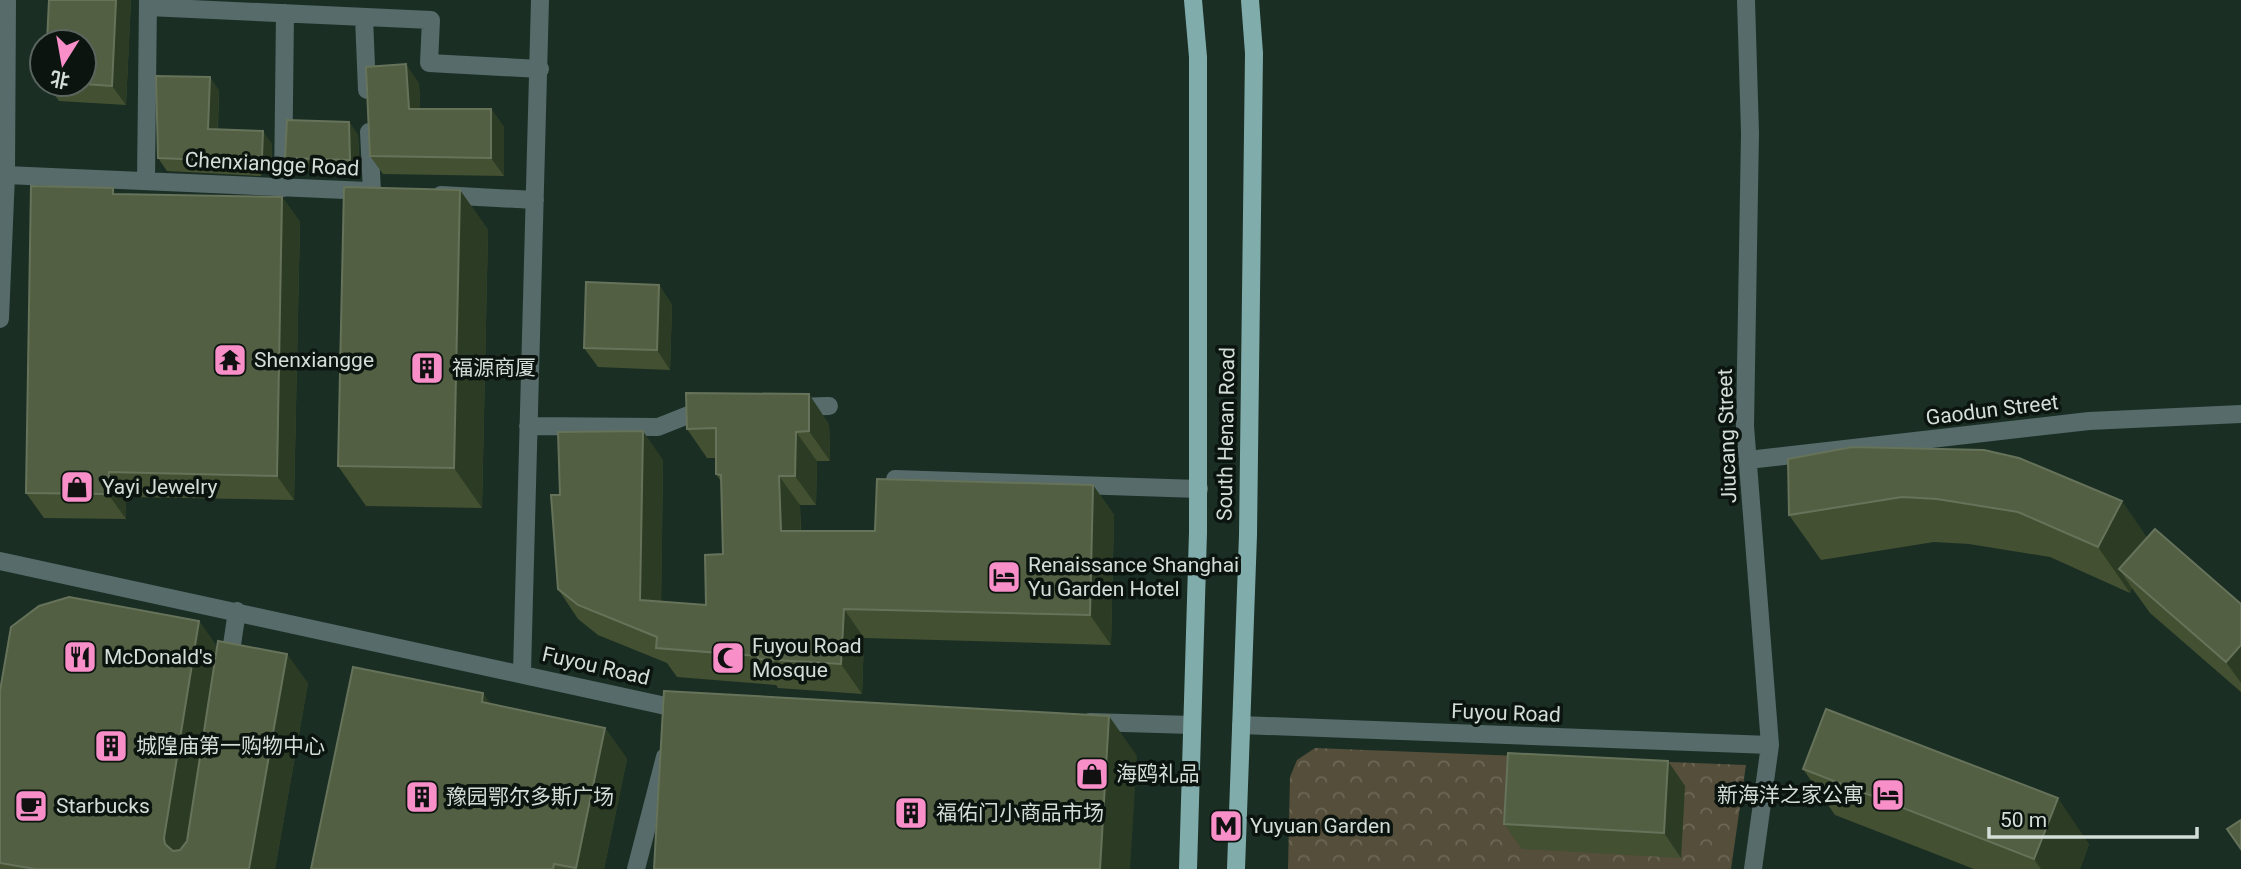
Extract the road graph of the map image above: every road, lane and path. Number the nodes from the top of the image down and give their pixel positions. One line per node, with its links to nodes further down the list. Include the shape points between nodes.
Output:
1 (7, 0): 10 (street)
2 (540, 0): 9 (street)
3 (1194, 0): 25 (main road, South Henan Road)
4 (1250, 0): 34 (main road, South Henan Road, via 1254,53)
5 (1745, 0): 23 (street, Jiucang Street, via 1750,133)
6 (148, 4): 7 (street); 12 (street)
7 (285, 13): 8 (street); 13 (street)
8 (364, 17): 9 (street, via 431,20 429,64); 13 (street, Chenxiangge Road, via 368,113 379,192)
9 (540, 68): 15 (street)
10 (3, 101): 11 (street)
11 (6, 175): 12 (street, Chenxiangge Road); 16 (street)
12 (146, 181): 13 (street, Chenxiangge Road)
13 (283, 188)
14 (426, 194): 15 (street)
15 (535, 200): 22 (street)
16 (1, 259): 17 (street)
17 (0, 319)
18 (829, 406): 20 (street)
19 (728, 407): 22 (street, via 703,408 658,427)
20 (779, 407)
21 (2241, 414): 23 (street, Gaodun Street, via 2089,421)
22 (528, 426): 28 (street)
23 (1748, 460): 35 (street, Jiucang Street)
24 (895, 479): 25 (street)
25 (1199, 489): 33 (main road, South Henan Road)
26 (0, 561): 27 (street, Fuyou Road)
27 (237, 611): 28 (street, Fuyou Road); 29 (street)
28 (522, 672): 32 (street, Fuyou Road)
29 (226, 679)
30 (706, 710): 32 (street, Fuyou Road)
31 (1067, 721): 33 (street)
32 (675, 723): 36 (street)
33 (1192, 725): 37 (main road, South Henan Road)
34 (1241, 725): 35 (street, Fuyou Road); 38 (main road, South Henan Road)
35 (1770, 745): 39 (street, Jiucang Street)
36 (636, 869)
37 (1188, 869)
38 (1236, 869)
39 (1754, 869)

